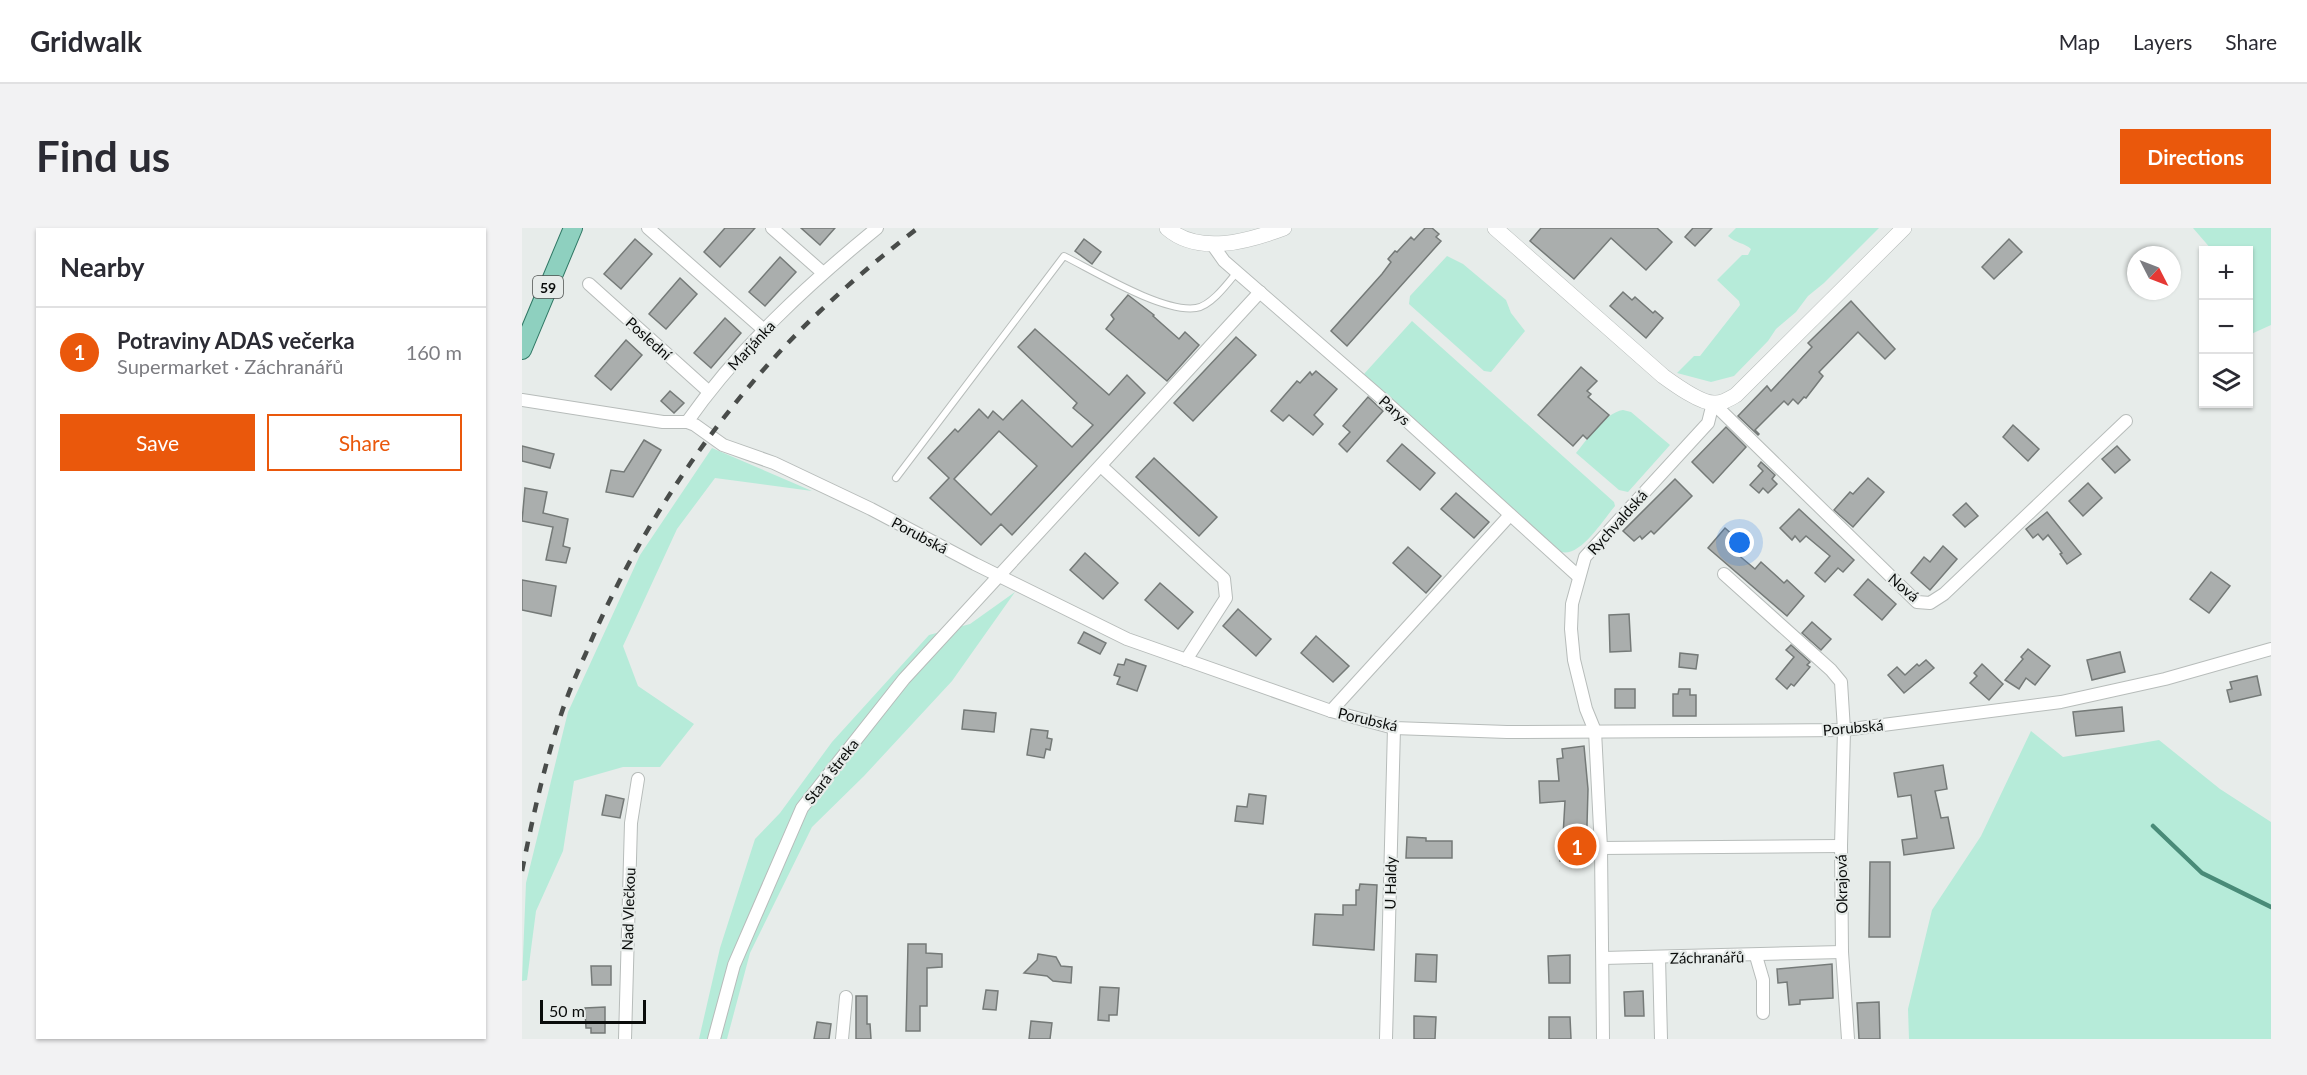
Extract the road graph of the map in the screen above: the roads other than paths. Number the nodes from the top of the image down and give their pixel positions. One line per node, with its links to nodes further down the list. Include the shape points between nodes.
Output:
1 (573, 228): 15 (main road, 59)
2 (648, 228): 14 (street)
3 (772, 228): 10 (street)
4 (877, 228): 10 (street, Marjánka)
5 (1167, 228): 9 (street, via 1176,236)
6 (1284, 228): 9 (street, via 1246,242)
7 (1495, 228): 18 (street, via 1663,376)
8 (1904, 228): 18 (street, via 1736,395)
9 (1212, 244): 11 (street, Parys)
10 (822, 272): 14 (street, Marjánka)
11 (1237, 273): 13 (street, Parys); 22 (lane, via 1215,297 1197,308 1159,303 1064,256)
12 (589, 284): 16 (street, Poslední)
13 (1260, 292): 21 (street, Stará štreka); 23 (street, Parys)
14 (764, 330): 16 (street, Marjánka)
15 (522, 350)
16 (708, 391): 20 (street, Marjánka)
17 (522, 400): 20 (street, Porubská, via 663,422)
18 (1713, 403): 19 (street, Nová, via 1917,602 1930,603); 26 (street, Rychvaldská, via 1708,423 1585,557)
19 (2127, 421)
20 (687, 422): 25 (street, Porubská, via 723,445 774,463 871,508)
21 (1101, 466): 25 (street, Stará štreka); 28 (street, via 1224,579 1226,598)
22 (896, 478)
23 (1510, 515): 26 (street, Parys); 29 (street)
24 (1724, 574): 31 (street, via 1841,682)
25 (1000, 576): 28 (street, Porubská, via 1127,639); 43 (street, Stará štreka, via 904,679 802,808 734,965)
26 (1578, 576): 32 (street, Rychvaldská, via 1571,621 1574,660)
27 (2271, 649): 31 (street, Porubská, via 2166,679 2061,702)
28 (1186, 660): 29 (street, Porubská)
29 (1331, 711): 30 (street, Porubská)
30 (1394, 728): 32 (street, Porubská); 45 (street, U Haldy)
31 (1844, 730): 32 (street, Porubská); 34 (street, Okrajová)
32 (1595, 731): 35 (street)
33 (638, 779): 42 (street, Nad Vlečkou, via 631,823)
34 (1841, 846): 35 (street); 36 (street, Okrajová)
35 (1601, 848): 39 (street)
36 (1842, 952): 37 (street, Záchranářů); 48 (street, Okrajová)
37 (1756, 956): 38 (street, Záchranářů); 41 (street, Záchranářů, via 1763,980)
38 (1659, 957): 39 (street, Záchranářů); 47 (street, Záchranářů)
39 (1603, 958): 46 (street)
40 (846, 997): 44 (street)
41 (1763, 1013)
42 (625, 1039)
43 (714, 1039)
44 (842, 1039)
45 (1386, 1039)
46 (1603, 1039)
47 (1661, 1039)
48 (1848, 1039)

